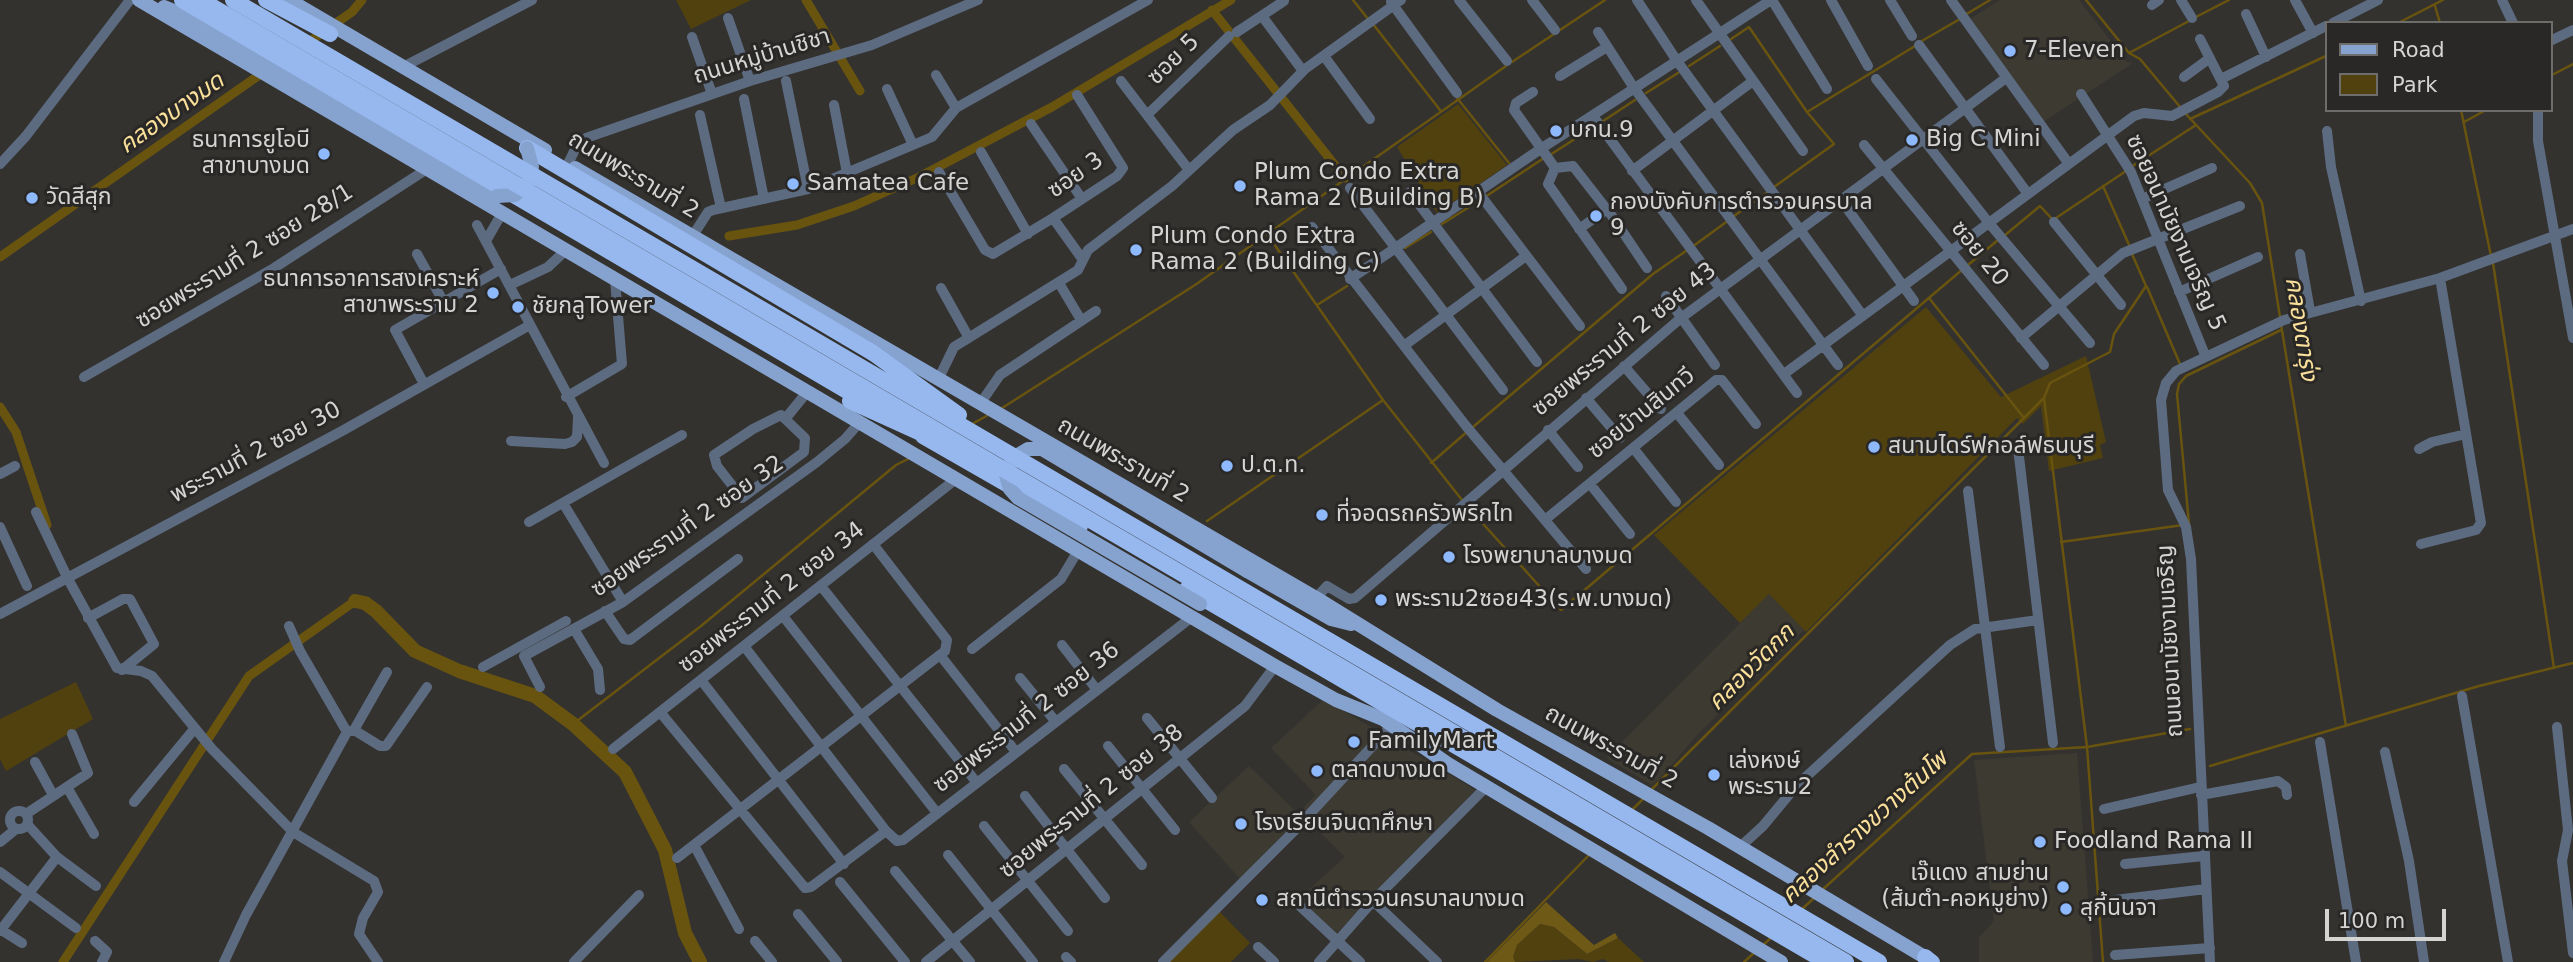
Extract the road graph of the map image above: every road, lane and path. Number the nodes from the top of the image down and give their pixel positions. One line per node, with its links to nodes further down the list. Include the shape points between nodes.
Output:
1 (130, 0): 96 (street)
2 (141, 0): 47 (main road)
3 (182, 0): 47 (highway)
4 (201, 0): 211 (highway, bridge)
5 (233, 0): 207 (highway, bridge)
6 (243, 0): 43 (highway, ถนนพระรามที่ 2, bridge, via 288,27)
7 (266, 0): 33 (highway)
8 (282, 0): 33 (main road)
9 (532, 0): 54 (street)
10 (978, 0): 62 (street, ถนนหมู่บ้านชิชา, via 836,57)
11 (1148, 0): 76 (street)
12 (1459, 0): 51 (street)
13 (1532, 0): 37 (street)
14 (1637, 0): 52 (street)
15 (1696, 0): 41 (street)
16 (1772, 0): 27 (street); 68 (street)
17 (1831, 0): 53 (street)
18 (1890, 0): 77 (street)
19 (1951, 0): 59 (street)
20 (2181, 0): 32 (street)
21 (2295, 0): 40 (street)
22 (2378, 0): 28 (street)
23 (1284, 1): 30 (street, ซอย 5)
24 (2505, 1): 35 (street)
25 (296, 2): 33 (main road)
26 (1395, 2): 48 (street); 70 (street)
27 (1758, 4): 41 (street)
28 (2359, 4): 34 (street)
29 (2246, 14): 49 (street)
30 (1262, 16): 55 (street); 80 (street, ซอย 5, via 1233,34)
31 (729, 18): 62 (street)
32 (2192, 18)
33 (313, 21): 43 (highway)
34 (2336, 21)
35 (2512, 21)
36 (2324, 27): 40 (street)
37 (1555, 30)
38 (2573, 30): 45 (street)
39 (1598, 32): 46 (street)
40 (2313, 33): 49 (street)
41 (1719, 34): 52 (street); 65 (street)
42 (692, 37): 71 (street)
43 (334, 39): 54 (main road, ถนนพระรามที่ 2); 91 (main road); 361 (highway, ถนนพระรามที่ 2, bridge, via 981,433)
44 (2200, 39): 50 (street)
45 (2552, 40)
46 (1607, 47): 57 (street); 66 (street)
47 (252, 54): 101 (main road, via 284,85); 111 (main road); 359 (highway, bridge, via 299,70)
48 (1324, 56): 55 (street); 83 (street)
49 (2266, 57): 61 (street)
50 (2210, 58): 58 (street); 61 (street)
51 (1507, 61)
52 (1677, 61): 66 (street); 78 (street)
53 (1868, 66)
54 (403, 67): 95 (main road, ถนนพระรามที่ 2)
55 (1303, 71): 102 (street)
56 (936, 75): 76 (street)
57 (1560, 76)
58 (2184, 77)
59 (2006, 78): 77 (street, ซอยพระรามที่ 2 ซอย 43); 97 (street)
60 (1876, 79): 87 (street)
61 (2221, 79): 86 (street, via 2224,86 2218,92 2176,115 2137,115)
62 (750, 81): 71 (street, ถนนหมู่บ้านชิชา)
63 (786, 81): 107 (street)
64 (1121, 81): 80 (street, ซอย 5)
65 (1753, 81): 78 (street); 93 (street)
66 (1634, 88): 82 (street); 88 (street)
67 (887, 89): 89 (street)
68 (1827, 89)
69 (1534, 92): 92 (street, via 1514,107)
70 (1457, 93)
71 (712, 94): 95 (street, ถนนหมู่บ้านชิชา, via 586,138 578,143)
72 (2081, 94): 86 (street, ซอยอนามัยงามเจริญ 5)
73 (1077, 95): 114 (street, ซอย 3, via 1124,168)
74 (744, 99): 112 (street)
75 (834, 105): 105 (street)
76 (956, 108): 89 (street, via 938,133)
77 (1965, 108): 87 (street, ซอยพระรามที่ 2 ซอย 43); 110 (street)
78 (1713, 111): 88 (street); 128 (street)
79 (2538, 112): 132 (street)
80 (1147, 115): 102 (street, ซอย 5)
81 (700, 116): 117 (street)
82 (1593, 116): 92 (street); 103 (street)
83 (1370, 119)
84 (1031, 124): 114 (street)
85 (2327, 131): 160 (street)
86 (2109, 135): 97 (street); 113 (street, ซอยอนามัยงามเจริญ 5)
87 (1923, 139): 99 (street, ซอยพระรามที่ 2 ซอย 43); 125 (street)
88 (1673, 140): 103 (street); 141 (street)
89 (914, 145): 105 (street)
90 (1864, 145): 99 (street, ซอย 20)
91 (527, 148): 111 (main road, bridge, via 532,167 528,184 515,195); 207 (highway, bridge, via 899,369)
92 (1542, 148): 98 (street); 109 (street)
93 (1803, 151)
94 (981, 152): 129 (street)
95 (568, 163): 130 (main road, ถนนพระรามที่ 2)
96 (0, 164)
97 (2069, 164): 110 (street)
98 (1555, 168): 118 (street, via 1573,166); 126 (street, via 1548,184)
99 (1884, 168): 115 (street, ซอยพระรามที่ 2 ซอย 43); 136 (street, ซอย 20)
100 (2212, 168): 113 (street)
101 (427, 169): 119 (main road); 184 (street, ซอยพระรามที่ 2 ซอย 28/1, via 274,268)
102 (1189, 170): 142 (street, via 1088,250)
103 (1632, 171): 155 (street)
104 (939, 172): 129 (street, ซอย 3, via 988,254)
105 (847, 173): 107 (street)
106 (1350, 188): 134 (street)
107 (808, 189): 112 (street)
108 (1410, 192): 122 (street)
109 (1478, 192): 122 (street); 139 (street)
110 (2028, 194): 125 (street)
111 (498, 196): 211 (highway, bridge, via 861,407)
112 (765, 199): 117 (street)
113 (2142, 199): 131 (street, ซอยอนามัยงามเจริญ 5)
114 (1082, 200): 120 (street, ซอย 3)
115 (1841, 200): 128 (street, ซอยพระรามที่ 2 ซอย 43); 151 (street)
116 (2239, 206): 131 (street)
117 (722, 208): 130 (street, via 708,212)
118 (1606, 210): 126 (street); 143 (street)
119 (502, 213): 133 (street); 135 (main road)
120 (1053, 219): 129 (street, ซอย 3); 142 (street, ซอย 3)
121 (2054, 222): 145 (street)
122 (1433, 224): 134 (street); 153 (street)
123 (477, 225): 133 (street)
124 (1312, 227): 147 (street)
125 (1992, 227): 136 (street); 162 (street)
126 (1579, 229): 154 (street)
127 (2573, 229): 132 (street, ถนนอนามัยงามเจริญ)
128 (1800, 230): 141 (street, ซอยพระรามที่ 2 ซอย 43); 166 (street)
129 (1028, 234)
130 (692, 237): 185 (main road, ถนนพระรามที่ 2)
131 (2158, 237): 145 (street); 156 (street, ซอยอนามัยงามเจริญ 5)
132 (2553, 237): 146 (street, ถนนอนามัยงามเจริญ); 173 (street)
133 (485, 241): 144 (street)
134 (1396, 248): 147 (street); 165 (street)
135 (565, 251): 148 (main road); 150 (street, via 548,267)
136 (1949, 252): 151 (street); 172 (street, ซอย 20)
137 (416, 254): 158 (street)
138 (2300, 254): 164 (street)
139 (1526, 256): 153 (street); 170 (street)
140 (2258, 257): 156 (street)
141 (1761, 258): 155 (street, ซอยพระรามที่ 2 ซอย 43); 176 (street)
142 (1083, 261): 149 (street)
143 (1647, 268)
144 (500, 269): 150 (street); 158 (street)
145 (2096, 274): 161 (street); 162 (street)
146 (2440, 278): 160 (street, ถนนอนามัยงามเจริญ); 200 (street)
147 (1350, 279): 175 (street)
148 (615, 281): 188 (main road); 190 (street, via 622,364)
149 (1059, 282): 168 (street); 171 (street)
150 (510, 285): 169 (street)
151 (1903, 286): 159 (street); 166 (street)
152 (942, 288): 171 (street)
153 (1482, 288): 165 (street); 178 (street)
154 (1622, 289)
155 (1720, 289): 167 (street, ซอยพระรามที่ 2 ซอย 43); 183 (street)
156 (2179, 292): 177 (street, ซอยอนามัยงามเจริญ 5)
157 (1666, 296): 167 (street)
158 (443, 301): 186 (street, via 395,330)
159 (1913, 301)
160 (2361, 301): 164 (street, ถนนอนามัยงามเจริญ)
161 (2121, 305)
162 (2059, 306): 172 (street); 174 (street)
163 (1096, 311): 168 (street)
164 (2310, 311): 177 (street, ถนนอนามัยงามเจริญ)
165 (1446, 315): 175 (street); 187 (street)
166 (1863, 316): 176 (street)
167 (1681, 318): 179 (street); 182 (street, ซอยพระรามที่ 2 ซอย 43)
168 (1081, 320): 192 (street, via 997,377)
169 (530, 325): 186 (street, พระรามที่ 2 ซอย 30); 190 (street)
170 (1580, 326)
171 (969, 338): 185 (street, via 954,347)
172 (2021, 338): 181 (street, ซอย 20)
173 (2573, 338)
174 (2090, 343)
175 (1405, 345): 213 (street)
176 (1823, 345): 180 (street); 183 (street)
177 (2205, 355): 287 (street, ถนนอนามัยงามเจริญ, via 2176,371 2161,400 2168,490 2186,527)
178 (1537, 362)
179 (1715, 365)
180 (1838, 365)
181 (2044, 365)
182 (1624, 366): 191 (street, ซอยพระรามที่ 2 ซอย 43); 193 (street)
183 (1784, 374): 189 (street)
184 (84, 377)
185 (938, 380): 192 (main road, ถนนพระรามที่ 2)
186 (424, 384): 230 (street, พระรามที่ 2 ซอย 30)
187 (1503, 390)
188 (807, 392): 196 (street); 197 (main road)
189 (1797, 393)
190 (566, 397): 195 (street)
191 (1586, 398): 199 (street, ซอยพระรามที่ 2 ซอย 43); 202 (street)
192 (982, 406): 233 (main road, ถนนพระรามที่ 2)
193 (1661, 409)
194 (1677, 413): 198 (street, ซอยบ้านสินทวี, via 1719,380); 205 (street, ซอยบ้านสินทวี); 209 (street)
195 (578, 417): 203 (street, via 577,437 572,442); 208 (street)
196 (786, 418): 196 (street, via 805,438 804,452 742,498 714,455 778,415)
197 (860, 422): 215 (main road); 234 (street, ซอยพระรามที่ 2 ซอย 32, via 817,462)
198 (1756, 424)
199 (1548, 430): 212 (street); 213 (street, ซอยพระรามที่ 2 ซอย 43)
200 (2466, 434): 206 (street); 226 (street, via 2480,527)
201 (682, 435): 219 (street)
202 (1620, 438)
203 (511, 441)
204 (2018, 448): 240 (street)
205 (1634, 449): 216 (street, ซอยบ้านสินทวี); 218 (street)
206 (2419, 449)
207 (1005, 451): 361 (highway, bridge)
208 (604, 463)
209 (1719, 465)
210 (15, 466): 214 (street)
211 (996, 466): 360 (highway, bridge)
212 (1578, 467)
213 (1503, 468): 221 (street); 233 (street, ซอยพระรามที่ 2 ซอย 43, via 1355,598 1327,586)
214 (0, 474)
215 (956, 479): 225 (street, ซอยพระรามที่ 2 ซอย 34); 227 (main road)
216 (1590, 484): 221 (street, ซอยบ้านสินทวี); 224 (street)
217 (1968, 491): 244 (street)
218 (1676, 502)
219 (563, 503): 222 (street); 234 (street)
220 (36, 512): 230 (street)
221 (1546, 519): 229 (street)
222 (529, 522)
223 (0, 527): 231 (street)
224 (1630, 534)
225 (873, 544): 232 (street, ซอยพระรามที่ 2 ซอย 34); 249 (street, via 947,640)
226 (2421, 544)
227 (1079, 549): 235 (main road); 248 (street, via 1060,579)
228 (738, 559): 236 (street, via 630,640 624,639)
229 (1586, 569)
230 (68, 579): 237 (street, พระรามที่ 2 ซอย 30); 239 (street)
231 (27, 586)
232 (821, 586): 238 (street, ซอยพระรามที่ 2 ซอย 34); 256 (street)
233 (1316, 598): 243 (main road, ถนนพระรามที่ 2)
234 (623, 602): 236 (street, ซอยพระรามที่ 2 ซอย 32)
235 (1196, 610): 243 (main road, bridge, via 1017,498 1006,475 1013,458 1028,449 1042,449 1331,619); 250 (main road); 260 (street, ซอยพระรามที่ 2 ซอย 36); 266 (main road, via 1348,691)
236 (606, 611): 241 (street, ซอยพระรามที่ 2 ซอย 32)
237 (0, 614)
238 (783, 615): 247 (street, ซอยพระรามที่ 2 ซอย 34); 263 (street)
239 (88, 618): 252 (street); 252 (street, via 130,599 154,644)
240 (2038, 620): 244 (street); 272 (street)
241 (570, 625): 246 (street, ซอยพระรามที่ 2 ซอย 32); 259 (street, via 598,669)
242 (289, 626): 269 (street)
243 (1364, 628): 306 (main road, ถนนพระรามที่ 2, via 1497,710)
244 (1985, 628): 275 (street); 306 (street, via 1950,645 1797,785)
245 (1062, 645): 260 (street)
246 (533, 646): 251 (street, ซอยพระรามที่ 2 ซอย 32); 258 (street, via 524,656)
247 (744, 646): 255 (street, ซอยพระรามที่ 2 ซอย 34); 274 (street)
248 (972, 649)
249 (940, 655): 256 (street); 277 (street)
250 (1275, 666): 266 (main road); 279 (street, ซอยพระรามที่ 2 ซอย 38, via 1245,706)
251 (483, 667)
252 (122, 670): 268 (street, via 148,673)
253 (387, 672): 269 (street)
254 (1020, 678): 265 (street)
255 (701, 680): 262 (street, ซอยพระรามที่ 2 ซอย 34); 282 (street)
256 (899, 686): 263 (street); 283 (street)
257 (427, 687): 269 (street, via 386,746)
258 (540, 687)
259 (600, 690)
260 (1097, 690): 265 (street, ซอยพระรามที่ 2 ซอย 36)
261 (2462, 696): 365 (street)
262 (660, 712): 276 (street, ซอยพระรามที่ 2 ซอย 34); 295 (street)
263 (860, 715): 274 (street); 296 (street)
264 (1147, 718): 279 (street)
265 (1056, 722): 277 (street, ซอยพระรามที่ 2 ซอย 36)
266 (1387, 722): 284 (main road); 353 (street, via 1293,832)
267 (2557, 727): 340 (street, via 2568,830 2562,861)
268 (195, 728): 292 (street); 302 (street)
269 (350, 731): 302 (street)
270 (72, 734): 285 (street, via 88,773)
271 (2320, 742): 363 (street)
272 (2053, 743)
273 (1108, 746): 286 (street)
274 (820, 747): 282 (street); 301 (street)
275 (2000, 747)
276 (613, 749)
277 (1016, 752): 283 (street, ซอยพระรามที่ 2 ซอย 36)
278 (2385, 752): 364 (street, via 2409,861)
279 (1180, 758): 286 (street, ซอยพระรามที่ 2 ซอย 38); 291 (street)
280 (35, 762): 289 (street)
281 (1064, 769): 297 (street)
282 (778, 779): 295 (street); 312 (street)
283 (977, 783): 296 (street, ซอยพระรามที่ 2 ซอย 36)
284 (1486, 787): 324 (street); 358 (main road)
285 (67, 788): 289 (street); 303 (street)
286 (1142, 788): 297 (street, ซอยพระรามที่ 2 ซอย 38); 300 (street)
287 (2201, 791): 288 (street, via 2278,781); 294 (street); 309 (street, ถนนอนามัยงามเจริญ)
288 (2287, 795)
289 (53, 796): 298 (street)
290 (1025, 796): 307 (street)
291 (1212, 798)
292 (134, 802)
293 (0, 808): 298 (street, via 11,816 18,811)
294 (2104, 808)
295 (740, 810): 305 (street); 312 (street, via 805,888)
296 (937, 813): 301 (street, ซอยพระรามที่ 2 ซอย 36, via 903,840 897,841)
297 (1104, 820): 307 (street, ซอยพระรามที่ 2 ซอย 38); 314 (street)
298 (23, 822): 304 (street); 310 (street)
299 (984, 826): 317 (street)
300 (1175, 830)
301 (886, 831): 312 (street)
302 (293, 832): 344 (street); 345 (street, via 377,886 359,934)
303 (94, 834)
304 (0, 842)
305 (694, 845): 311 (street); 330 (street)
306 (1740, 847): 342 (main road, ถนนพระรามที่ 2)
307 (1067, 849): 317 (street, ซอยพระรามที่ 2 ซอย 38); 323 (street)
308 (948, 855): 327 (street)
309 (2204, 856): 313 (street); 320 (street, ถนนอนามัยงามเจริญ)
310 (57, 857): 319 (street); 321 (street)
311 (677, 858)
312 (844, 864)
313 (2124, 864)
314 (1142, 865)
315 (895, 871): 336 (street)
316 (0, 872): 321 (street)
317 (1029, 879): 327 (street, ซอยพระรามที่ 2 ซอย 38); 332 (street)
318 (840, 882): 349 (street)
319 (96, 886)
320 (2206, 889): 325 (street); 339 (street, ถนนอนามัยงามเจริญ)
321 (28, 893): 329 (street); 331 (street)
322 (639, 895): 346 (street)
323 (1105, 898)
324 (1373, 901): 333 (street); 357 (street)
325 (2107, 901)
326 (1301, 907): 333 (street)
327 (993, 909): 336 (street, ซอยพระรามที่ 2 ซอย 38); 352 (street)
328 (798, 914): 348 (street)
329 (76, 928)
330 (739, 929)
331 (0, 930): 337 (street)
332 (1068, 931)
333 (1336, 940): 355 (street); 356 (street)
334 (95, 941): 343 (street, via 107,952)
335 (755, 941): 347 (street)
336 (952, 941): 350 (street, ซอยพระรามที่ 2 ซอย 38); 351 (street)
337 (22, 943)
338 (1258, 947): 354 (street)
339 (2210, 948): 341 (street); 362 (street, ถนนอนามัยงามเจริญ)
340 (2573, 953)
341 (2115, 955)
342 (1930, 960)
343 (102, 962)
344 (224, 962)
345 (378, 962)
346 (574, 962)
347 (772, 962)
348 (836, 962)
349 (905, 962)
350 (926, 962)
351 (970, 962)
352 (1033, 962)
353 (1163, 962)
354 (1275, 962)
355 (1319, 962)
356 (1360, 962)
357 (1437, 962)
358 (1781, 962)
359 (1826, 962)
360 (1846, 962)
361 (1880, 962)
362 (2210, 962)
363 (2356, 962)
364 (2424, 962)
365 (2508, 962)

